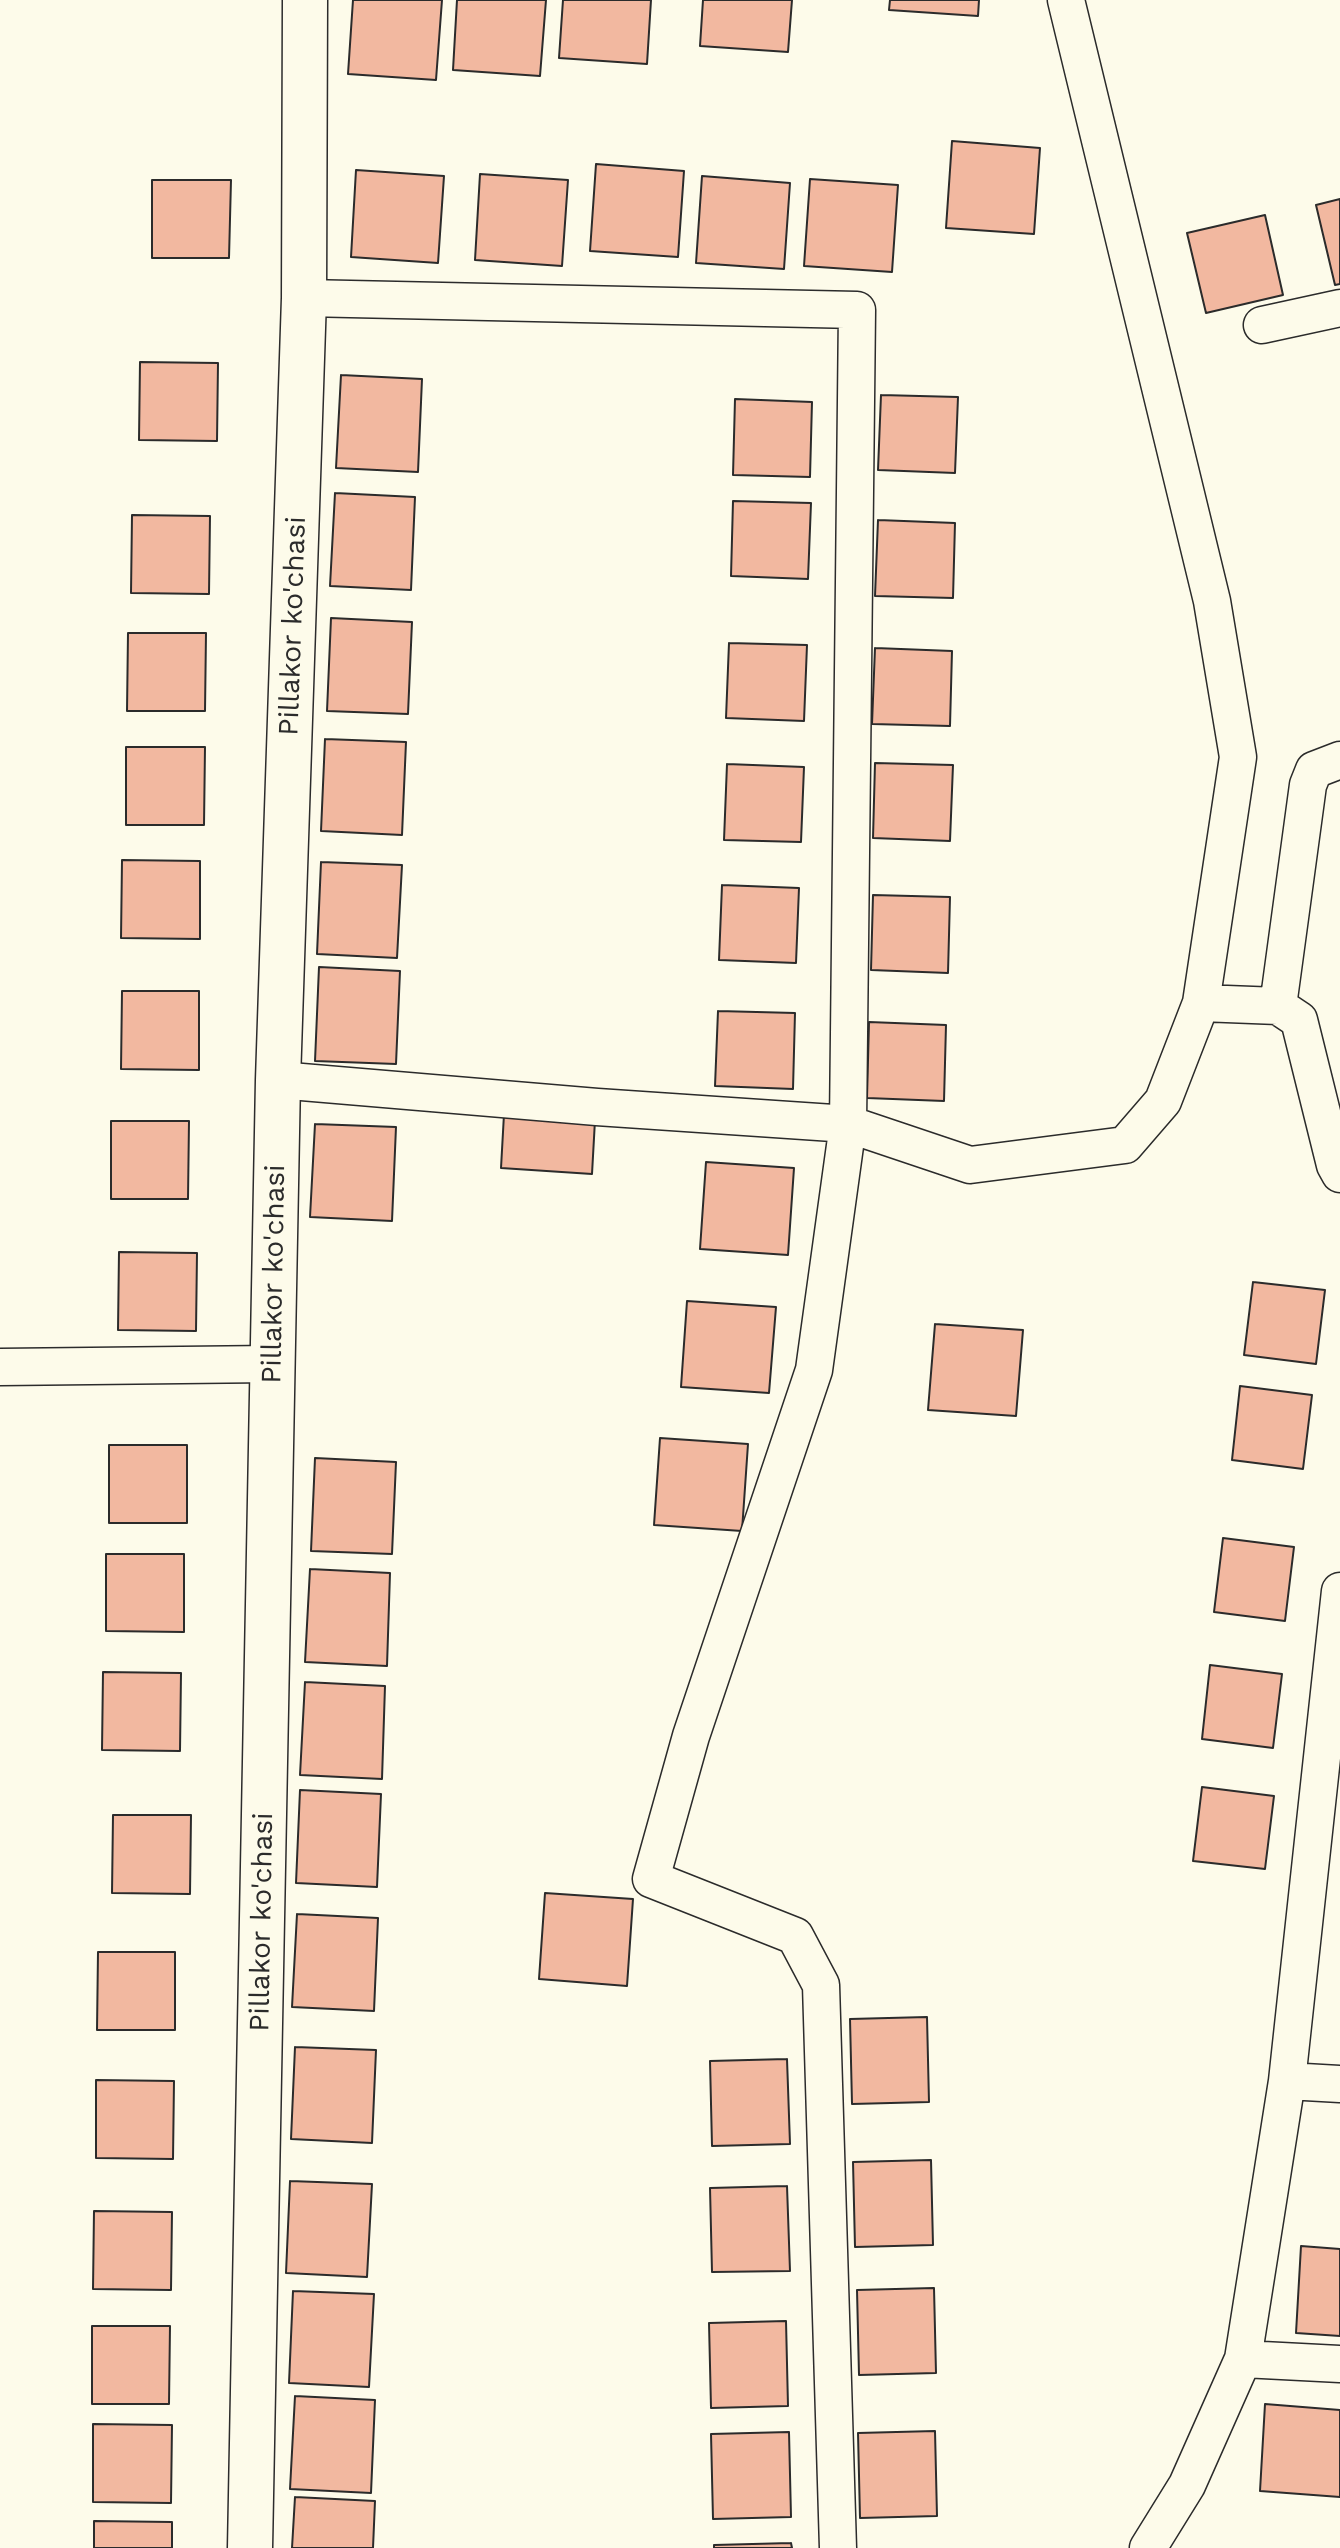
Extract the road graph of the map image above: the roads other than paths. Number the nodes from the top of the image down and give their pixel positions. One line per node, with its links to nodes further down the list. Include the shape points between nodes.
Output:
1 (305, 0): 3 (street, Pillakor ko'chasi)
2 (1066, 0): 7 (street, via 1212,601 1238,757)
3 (304, 298): 9 (street, Pillakor ko'chasi); 10 (street, via 857,310)
4 (1340, 308): 5 (street)
5 (1262, 325)
6 (1340, 760): 8 (street, via 1314,770 1308,785)
7 (1201, 1003): 8 (street); 10 (street, via 1163,1101 1125,1145 970,1165)
8 (1278, 1006): 11 (street, via 1299,1020)
9 (278, 1080): 10 (street); 12 (street, Pillakor ko'chasi)
10 (848, 1124): 20 (street, via 814,1370 691,1736 651,1879 795,1936 821,1985)
11 (1340, 1174)
12 (272, 1364): 13 (street); 19 (street, Pillakor ko'chasi)
13 (0, 1367)
14 (1340, 1591): 15 (street)
15 (1287, 2081): 16 (street); 17 (street)
16 (1340, 2084)
17 (1243, 2359): 18 (street); 21 (street, via 1187,2485)
18 (1340, 2364)
19 (250, 2548)
20 (838, 2548)
21 (1148, 2548)

